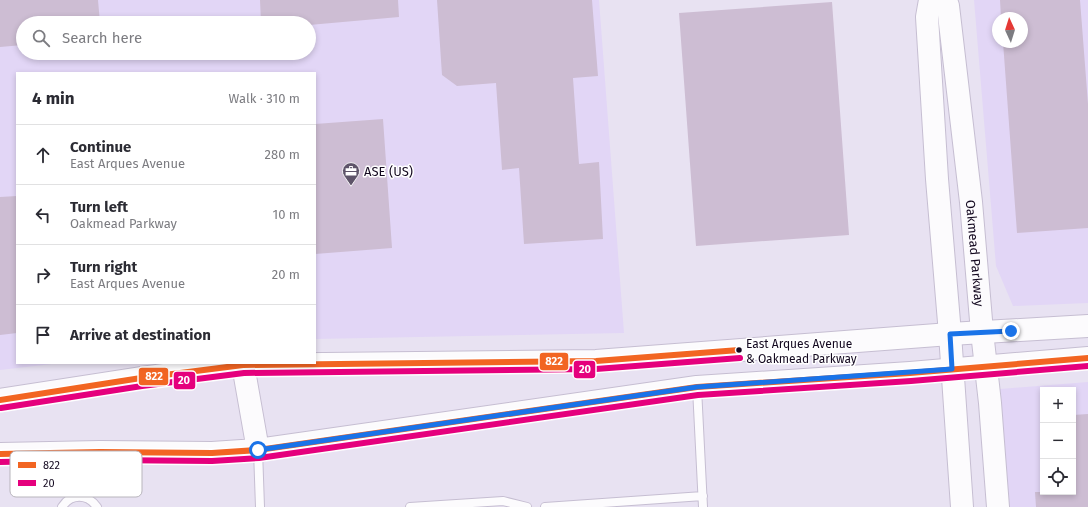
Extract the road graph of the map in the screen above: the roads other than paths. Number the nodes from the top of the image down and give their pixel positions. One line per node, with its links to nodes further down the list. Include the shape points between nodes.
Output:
1 (930, 0): 5 (main road, via 927,17)
2 (946, 0): 4 (main road, Oakmead Parkway, via 972,202)
3 (1088, 326): 4 (main road)
4 (982, 332): 5 (main road); 8 (main road, Oakmead Parkway)
5 (950, 334): 7 (main road, via 596,361); 9 (main road)
6 (1088, 358): 8 (main road)
7 (243, 365): 11 (main road); 12 (main road)
8 (986, 366): 9 (main road); 27 (main road, Oakmead Parkway)
9 (952, 369): 10 (main road); 26 (main road)
10 (697, 387): 12 (main road); 16 (lane)
11 (0, 400)
12 (258, 450): 13 (main road, via 212,453); 21 (lane)
13 (142, 452)
14 (0, 454): 15 (main road)
15 (10, 454)
16 (703, 496): 24 (lane); 25 (lane)
17 (78, 497): 19 (lane, via 70,499)
18 (85, 497): 20 (lane)
19 (62, 507)
20 (98, 507)
21 (260, 507)
22 (410, 507): 23 (lane, via 503,501)
23 (527, 507)
24 (545, 507)
25 (703, 507)
26 (962, 507)
27 (998, 507)

